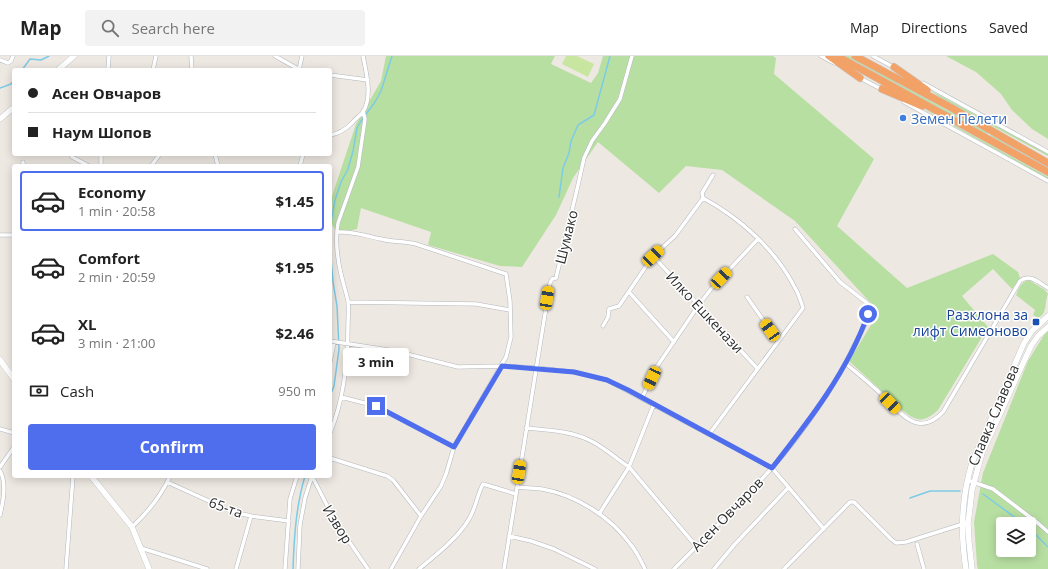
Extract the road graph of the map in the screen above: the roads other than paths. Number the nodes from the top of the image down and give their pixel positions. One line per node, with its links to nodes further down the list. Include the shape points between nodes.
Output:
1 (13, 56): 15 (street, via 8,63)
2 (74, 56): 17 (street)
3 (109, 56): 18 (street)
4 (156, 56): 19 (street)
5 (191, 56): 20 (street)
6 (275, 56): 21 (street)
7 (302, 56): 22 (street)
8 (363, 56): 25 (street)
9 (632, 56): 63 (street, Шумако, via 620,99 592,141 582,162 556,278 550,283)
10 (821, 56): 24 (street)
11 (829, 56): 24 (highway)
12 (838, 56): 31 (highway)
13 (855, 56): 27 (highway)
14 (873, 56): 16 (street)
15 (0, 60)
16 (894, 67): 27 (highway); 33 (street)
17 (60, 68)
18 (108, 68)
19 (153, 68)
20 (192, 68)
21 (296, 68)
22 (300, 68)
23 (332, 75): 25 (street)
24 (860, 78): 26 (street)
25 (368, 80): 29 (street)
26 (882, 89): 31 (highway); 39 (street)
27 (950, 107): 35 (highway)
28 (12, 109): 30 (street)
29 (363, 111): 32 (street, via 349,126); 42 (street, via 365,119 358,167)
30 (0, 119)
31 (955, 120): 37 (highway)
32 (332, 135)
33 (1048, 152)
34 (72, 156): 36 (street)
35 (1048, 163)
36 (82, 164)
37 (1048, 172)
38 (713, 175): 40 (street, via 702,193)
39 (1048, 181)
40 (703, 198): 45 (street, via 721,208); 46 (street, via 675,236)
41 (795, 230): 61 (street, Асен Овчаров, via 840,282 867,303 869,308)
42 (337, 232): 50 (street, via 341,274); 52 (street, via 350,231 380,240 411,243 506,274)
43 (0, 235): 44 (street)
44 (12, 236)
45 (758, 239): 51 (street); 57 (street, via 779,263 795,288 803,308)
46 (653, 256): 48 (street); 51 (street, Илко Ешкенази)
47 (1048, 288): 61 (street, via 1030,277 1020,281 943,412 928,423 917,423 905,418)
48 (629, 292): 54 (street, via 619,306 609,309 608,318); 58 (street)
49 (747, 297): 57 (street)
50 (348, 302): 52 (street, via 476,304); 59 (street)
51 (698, 306): 58 (street); 64 (street, Илко Ешкенази)
52 (510, 310): 62 (street, via 510,343)
53 (1048, 316): 87 (street, Славка Славова, via 1024,343 976,451)
54 (603, 326)
55 (1048, 327): 89 (street, Славка Славова, via 1034,341 1027,354 982,454)
56 (332, 341): 59 (street)
57 (778, 341): 64 (street)
58 (674, 342): 67 (street, via 656,368)
59 (348, 344): 62 (street, via 395,351 458,367); 66 (street)
60 (0, 360): 65 (street)
61 (845, 363): 79 (street, Асен Овчаров, via 805,426)
62 (502, 366): 63 (street); 74 (street)
63 (536, 368): 67 (street, via 574,372 607,380); 70 (street, Шумако)
64 (757, 368): 73 (street)
65 (12, 376)
66 (341, 398): 69 (street); 74 (street, via 376,406)
67 (642, 398): 68 (street)
68 (654, 404): 73 (street); 78 (street)
69 (332, 427)
70 (526, 428): 78 (street, via 556,430 575,435 592,442); 90 (street, Шумако)
71 (0, 429): 72 (street)
72 (12, 432)
73 (710, 434): 79 (street)
74 (454, 447): 96 (street, via 444,480)
75 (12, 450): 77 (street)
76 (332, 459): 96 (street, via 387,476)
77 (0, 467)
78 (629, 467): 93 (street); 105 (street)
79 (772, 468): 91 (street); 105 (street, Асен Овчаров)
80 (0, 471): 94 (street, via 4,485)
81 (73, 478): 107 (street)
82 (93, 478): 100 (street)
83 (169, 478): 88 (street)
84 (296, 478): 97 (street, via 290,499)
85 (311, 478): 112 (street, via 300,525)
86 (313, 478): 113 (street, Извор, via 335,522)
87 (967, 480): 89 (street); 98 (street, Славка Славова)
88 (167, 482): 95 (street, 65-та, via 233,512); 100 (street, via 159,498)
89 (974, 482): 99 (street, Славка Славова); 102 (street, via 993,489)
90 (517, 487): 92 (street, Шумако); 93 (street, via 554,492)
91 (788, 488): 101 (street); 120 (street)
92 (516, 494): 103 (street, Шумако); 115 (street, via 482,484 469,519 454,537)
93 (599, 514): 118 (street, via 632,545)
94 (0, 515)
95 (251, 516): 97 (street, 65-та); 110 (street)
96 (421, 516): 114 (street)
97 (288, 521): 111 (street)
98 (962, 524): 99 (street); 101 (street, via 896,543 854,502 850,502); 123 (street, Славка Славова)
99 (968, 524): 124 (street, Славка Славова)
100 (132, 527): 106 (street)
101 (824, 529): 121 (street)
102 (1048, 532)
103 (509, 536): 116 (street, Шумако); 117 (street, via 554,549)
104 (917, 544): 122 (street)
105 (696, 546): 119 (street, Асен Овчаров)
106 (141, 548): 108 (street); 109 (street)
107 (66, 569)
108 (149, 569)
109 (207, 569)
110 (236, 569)
111 (285, 569)
112 (298, 569)
113 (368, 569)
114 (391, 569)
115 (419, 569)
116 (504, 569)
117 (595, 569)
118 (645, 569)
119 (674, 569)
120 (714, 569)
121 (784, 569)
122 (924, 569)
123 (966, 569)
124 (972, 569)

